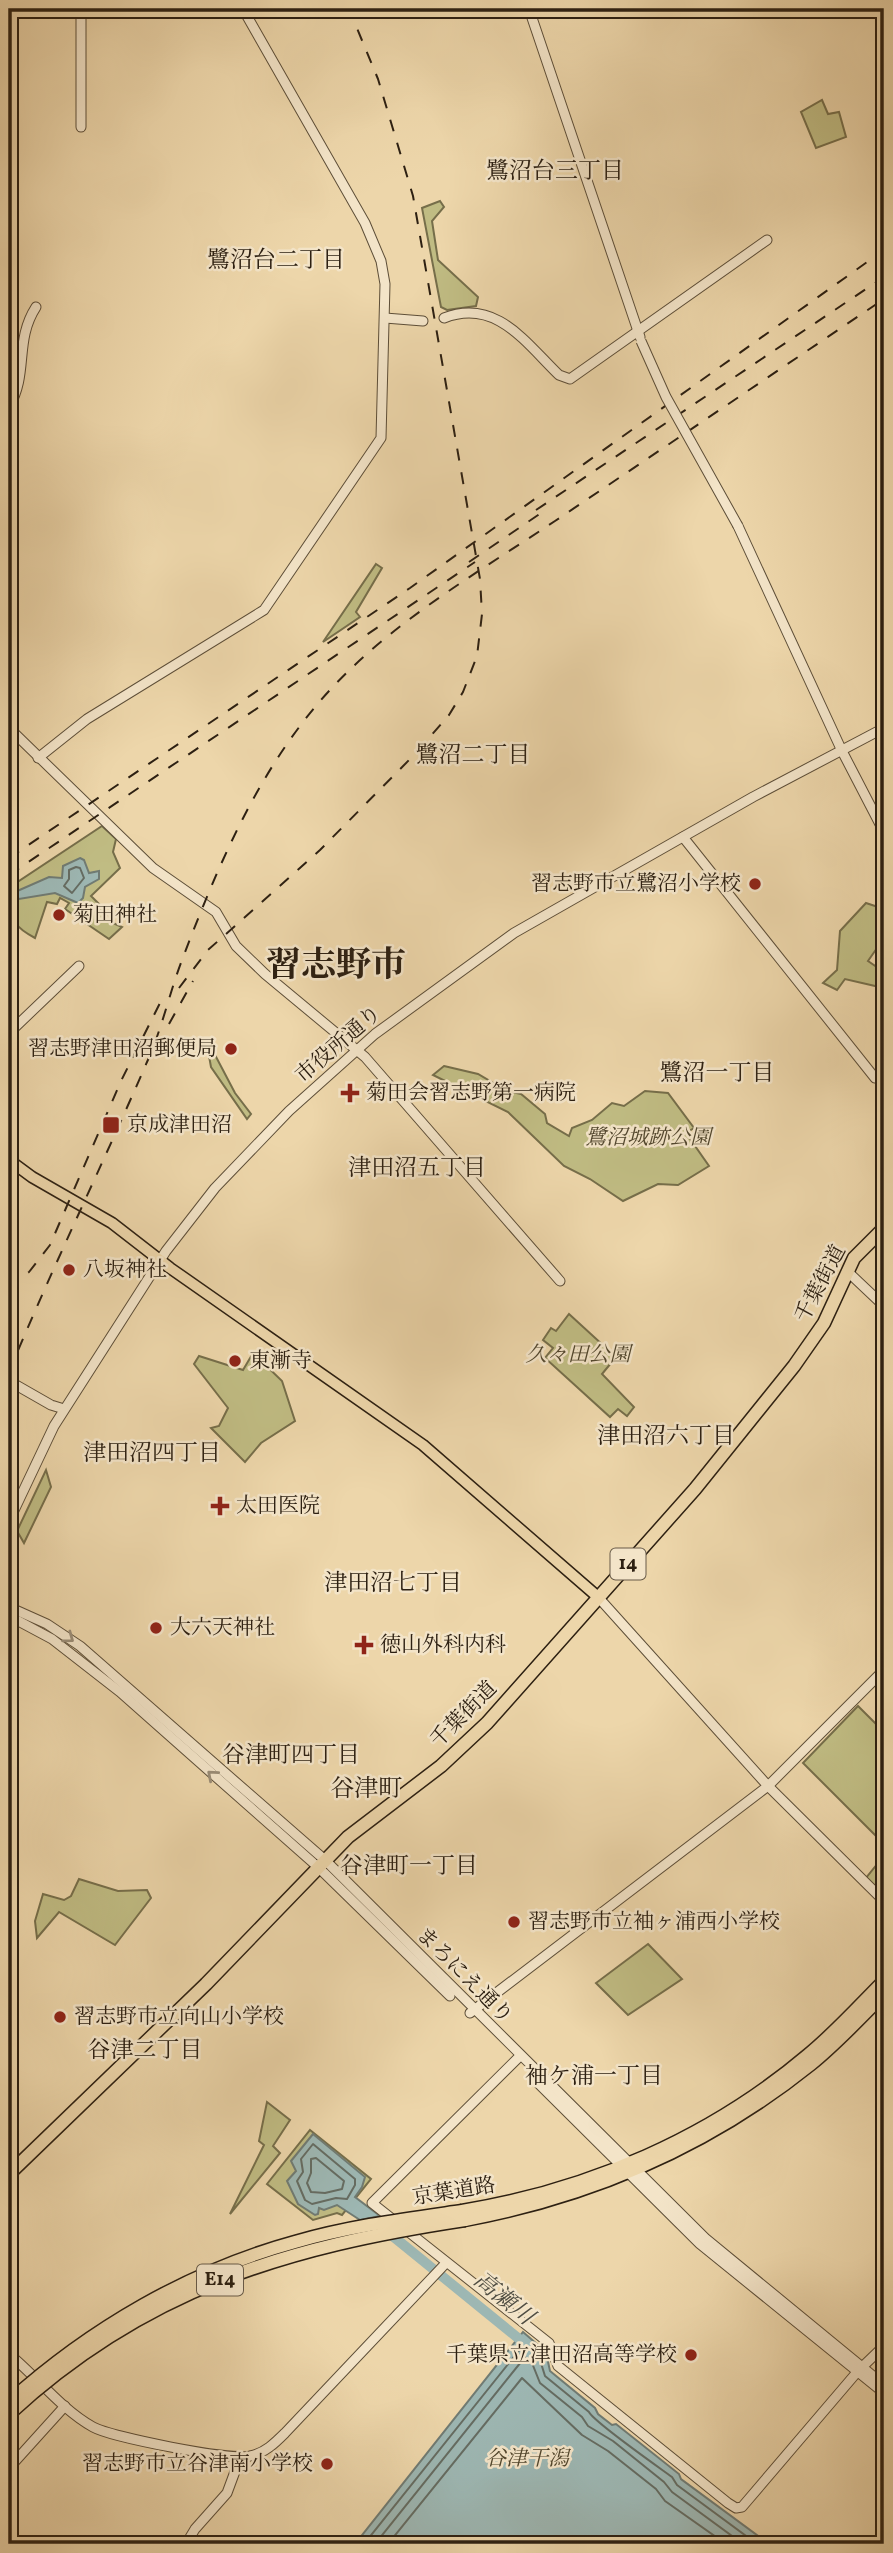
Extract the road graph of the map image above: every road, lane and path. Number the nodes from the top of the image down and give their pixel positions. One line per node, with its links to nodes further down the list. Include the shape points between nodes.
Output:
1 (81, 9): 4 (street)
2 (243, 9): 7 (street, via 372,236 385,277)
3 (529, 9): 10 (street)
4 (81, 127)
5 (766, 240): 10 (street)
6 (36, 307): 11 (street, via 22,335 21,380)
7 (385, 318): 9 (street); 15 (street, via 381,438 264,610 87,719)
8 (444, 318): 10 (street, via 479,311 499,319 559,375 570,379)
9 (423, 321)
10 (640, 337): 14 (street, bridge, via 666,397 738,526)
11 (9, 407)
12 (884, 728): 14 (street, 市役所通り)
13 (9, 729): 15 (street)
14 (842, 751): 16 (street); 17 (street, 市役所通り)
15 (38, 758): 20 (street, via 153,868 214,909 243,953)
16 (884, 832)
17 (683, 837): 20 (street, 市役所通り, via 514,933); 21 (street)
18 (79, 966): 19 (street)
19 (9, 1033)
20 (357, 1051): 24 (street, 市役所通り, via 232,1169); 26 (street)
21 (875, 1078)
22 (9, 1160): 24 (main road, via 114,1224)
23 (884, 1228): 25 (highway, 千葉街道 / 14, via 863,1246)
24 (160, 1261): 30 (street, 市役所通り); 32 (main road, via 423,1445)
25 (848, 1268): 27 (street); 28 (street); 32 (highway, 千葉街道 / 14, via 806,1350 695,1489)
26 (560, 1281)
27 (884, 1299)
28 (884, 1306)
29 (11, 1383): 30 (street)
30 (64, 1409): 31 (street, 市役所通り)
31 (9, 1521)
32 (598, 1597): 36 (street); 37 (highway, 千葉街道 / 14, via 479,1731 357,1829)
33 (9, 1607): 37 (street, まろにえ通り, one-way to 37, via 47,1623 80,1646)
34 (9, 1616): 37 (street, まろにえ通り, one-way to 34, via 76,1655)
35 (884, 1670): 36 (street)
36 (768, 1786): 38 (street); 41 (street)
37 (322, 1864): 41 (street, まろにえ通り); 44 (highway, 千葉街道 / 14)
38 (884, 1901)
39 (884, 1981): 43 (highway, 京葉道路 / E14, via 782,2076 695,2133)
40 (884, 1994): 43 (highway, 京葉道路 / E14, via 835,2043 759,2103 726,2125)
41 (470, 2012): 42 (street, まろにえ通り)
42 (518, 2059): 43 (street, まろにえ通り); 46 (street, via 372,2203)
43 (629, 2169): 45 (highway, 京葉道路 / E14, via 574,2194); 49 (street, まろにえ通り)
44 (9, 2174)
45 (463, 2216): 52 (highway, 京葉道路 / E14, bridge, via 323,2234 201,2276 93,2337); 54 (highway, 京葉道路 / E14, bridge, via 325,2245 226,2277 103,2340)
46 (445, 2265): 49 (street, via 549,2343 558,2365 736,2508 742,2507); 55 (street, via 269,2449)
47 (884, 2346): 49 (street)
48 (9, 2354): 53 (street)
49 (860, 2369): 50 (street, まろにえ通り); 51 (street, まろにえ通り)
50 (884, 2385)
51 (884, 2393)
52 (9, 2402)
53 (65, 2406): 55 (street, via 101,2431); 56 (street)
54 (9, 2414)
55 (240, 2458): 57 (street, via 227,2493)
56 (9, 2468)
57 (186, 2544)

